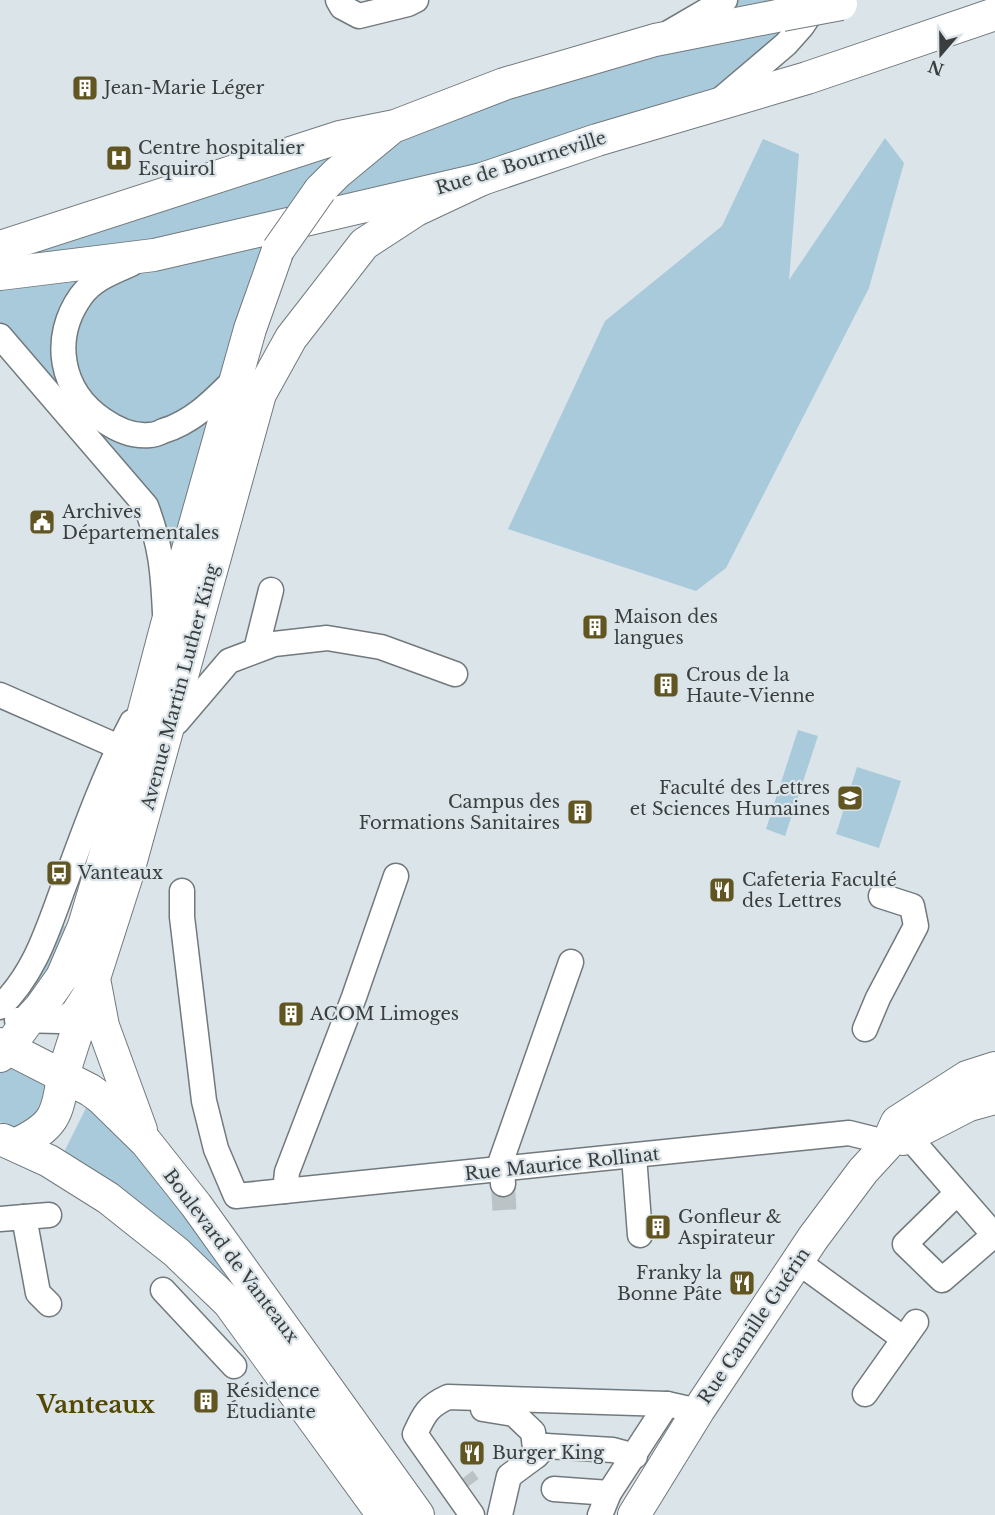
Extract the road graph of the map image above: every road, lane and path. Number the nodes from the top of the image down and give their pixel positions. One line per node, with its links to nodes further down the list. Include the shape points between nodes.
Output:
1 (337, 0): 2 (street, via 342,8 358,16)
2 (416, 0)
3 (725, 0): 7 (street)
4 (840, 1): 6 (main road, bridge)
5 (995, 14): 8 (main road, Rue de Bourneville, via 807,78)
6 (792, 21): 7 (main road); 8 (street, via 764,64)
7 (655, 40): 9 (main road, via 504,84)
8 (714, 104): 10 (main road, Rue de Bourneville)
9 (395, 126): 11 (main road, via 340,137); 15 (main road, Avenue Martin Luther King, bridge, via 320,190 279,250 250,328)
10 (482, 179): 12 (main road, Rue de Bourneville); 22 (main road, Avenue Martin Luther King, via 416,210 364,244 291,338 260,394)
11 (0, 247)
12 (154, 255): 13 (main road, Rue de Bourneville); 15 (street, via 102,276 82,294 68,319 63,342 65,369 79,398 118,430 150,435 178,426 208,406)
13 (0, 274)
14 (0, 336): 17 (street, via 146,506 162,561)
15 (238, 376): 17 (main road, Avenue Martin Luther King)
16 (271, 590): 18 (street)
17 (166, 628): 20 (main road, Avenue Martin Luther King)
18 (256, 651): 19 (street, via 274,644 327,638 381,647); 22 (street, via 229,661)
19 (455, 674)
20 (149, 691): 23 (street); 24 (main road, Avenue Martin Luther King)
21 (0, 695): 23 (street)
22 (169, 727): 29 (main road, Avenue Martin Luther King)
23 (119, 747): 24 (street); 30 (street, via 33,966)
24 (115, 822): 31 (main road, Avenue Martin Luther King, via 78,942 62,977 40,1008)
25 (396, 876): 42 (street, via 286,1172)
26 (182, 891): 42 (street, Rue Maurice Rollinat, via 204,1101 216,1149 236,1196)
27 (881, 896): 32 (street, via 912,906 916,926)
28 (571, 962): 41 (street, via 501,1161)
29 (94, 979): 31 (street, via 73,1012 59,1021); 35 (main road, Avenue Martin Luther King); 37 (main road, via 103,1026)
30 (0, 1007)
31 (14, 1020): 33 (main road, Avenue Martin Luther King)
32 (865, 1029)
33 (3, 1049): 35 (main road, Boulevard de Vanteaux)
34 (995, 1068): 38 (main road, Rue Camille Guérin, via 967,1077 897,1122)
35 (63, 1075): 37 (main road, Boulevard de Vanteaux, via 101,1098); 39 (main road, Avenue Martin Luther King, via 52,1119 39,1134)
36 (989, 1097): 38 (main road, Rue Camille Guérin)
37 (146, 1142): 62 (main road, Boulevard de Vanteaux, via 228,1248)
38 (897, 1142): 40 (street, Rue Maurice Rollinat, via 849,1133); 43 (street); 47 (main road, Rue Camille Guérin, via 839,1202)
39 (5, 1146): 48 (main road, Boulevard de Vanteaux, via 50,1161 108,1198)
40 (634, 1156): 41 (street, Rue Maurice Rollinat); 46 (street)
41 (503, 1178): 42 (street, Rue Maurice Rollinat)
42 (285, 1191)
43 (957, 1193)
44 (49, 1215): 45 (street)
45 (12, 1218): 50 (street, via 38,1293)
46 (640, 1235)
47 (797, 1262): 53 (street, via 910,1330); 56 (main road, Rue Camille Guérin)
48 (212, 1286): 51 (street); 61 (main road, Boulevard de Vanteaux, via 229,1303)
49 (163, 1290): 51 (street)
50 (48, 1304)
51 (185, 1313): 52 (street)
52 (234, 1366)
53 (865, 1394)
54 (528, 1398): 55 (street); 57 (street, via 545,1430); 63 (street, via 448,1397 433,1404 423,1416 415,1434)
55 (667, 1404): 56 (street); 58 (street)
56 (698, 1411): 65 (main road, Rue Camille Guérin)
57 (541, 1451): 58 (street, via 613,1450); 63 (street, via 533,1432 514,1414 460,1405 436,1415 432,1435 475,1495); 64 (street, via 509,1476)
58 (635, 1456): 60 (street)
59 (554, 1489): 60 (street)
60 (605, 1504)
61 (383, 1515)
62 (418, 1515)
63 (474, 1515)
64 (500, 1515)
65 (634, 1515)

